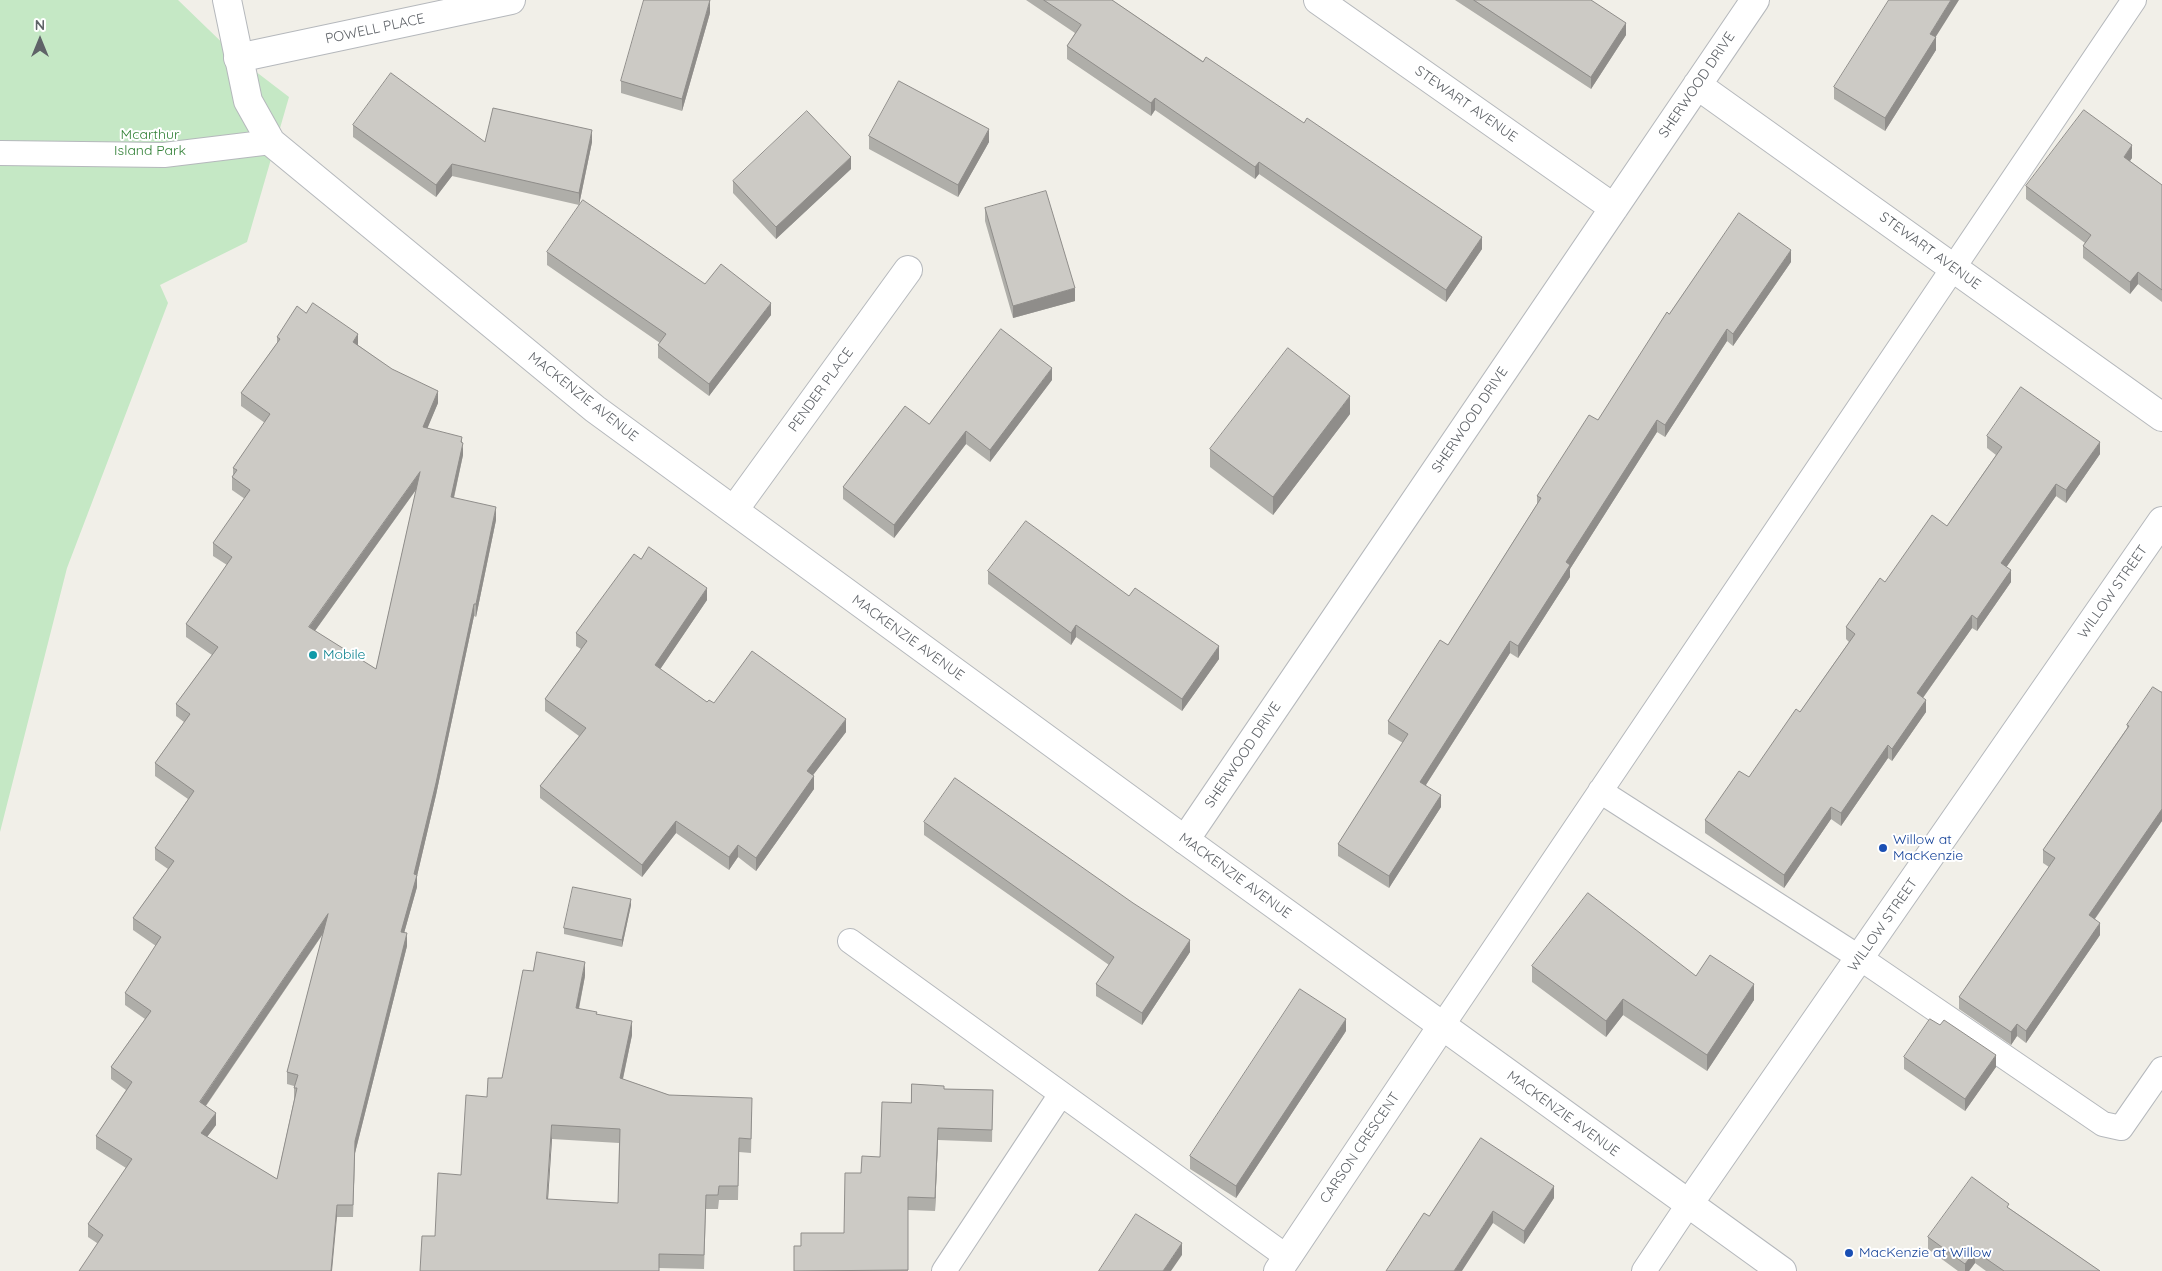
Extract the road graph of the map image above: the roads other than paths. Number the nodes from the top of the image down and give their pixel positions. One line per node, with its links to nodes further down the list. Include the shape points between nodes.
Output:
1 (227, 0): 6 (street)
2 (511, 0): 6 (street, POWELL PLACE)
3 (1318, 0): 10 (street, STEWART AVENUE)
4 (1755, 0): 7 (street, SHERWOOD DRIVE)
5 (2134, 0): 11 (lane)
6 (238, 58): 8 (street, via 248,101)
7 (1697, 85): 10 (street, SHERWOOD DRIVE); 11 (street, STEWART AVENUE)
8 (271, 142): 9 (lane, via 164,155); 14 (street, MACKENZIE AVENUE, via 595,409)
9 (0, 152)
10 (1614, 208): 17 (street, SHERWOOD DRIVE)
11 (1954, 268): 13 (street, STEWART AVENUE); 16 (lane)
12 (908, 270): 14 (street, PENDER PLACE)
13 (2162, 417)
14 (734, 510): 17 (street, MACKENZIE AVENUE)
15 (2162, 521): 19 (street, WILLOW STREET)
16 (1600, 791): 19 (lane); 20 (lane)
17 (1186, 840): 20 (street, MACKENZIE AVENUE)
18 (850, 941): 22 (lane)
19 (1860, 958): 21 (lane, via 2103,1124 2122,1128); 23 (street, WILLOW STREET)
20 (1442, 1026): 23 (street, MACKENZIE AVENUE); 24 (street, CARSON CRESCENT)
21 (2162, 1069)
22 (1062, 1094): 24 (lane); 25 (lane)
23 (1688, 1205): 26 (lane); 27 (street, MACKENZIE AVENUE)
24 (1282, 1264)
25 (944, 1271)
26 (1644, 1271)
27 (1782, 1271)

